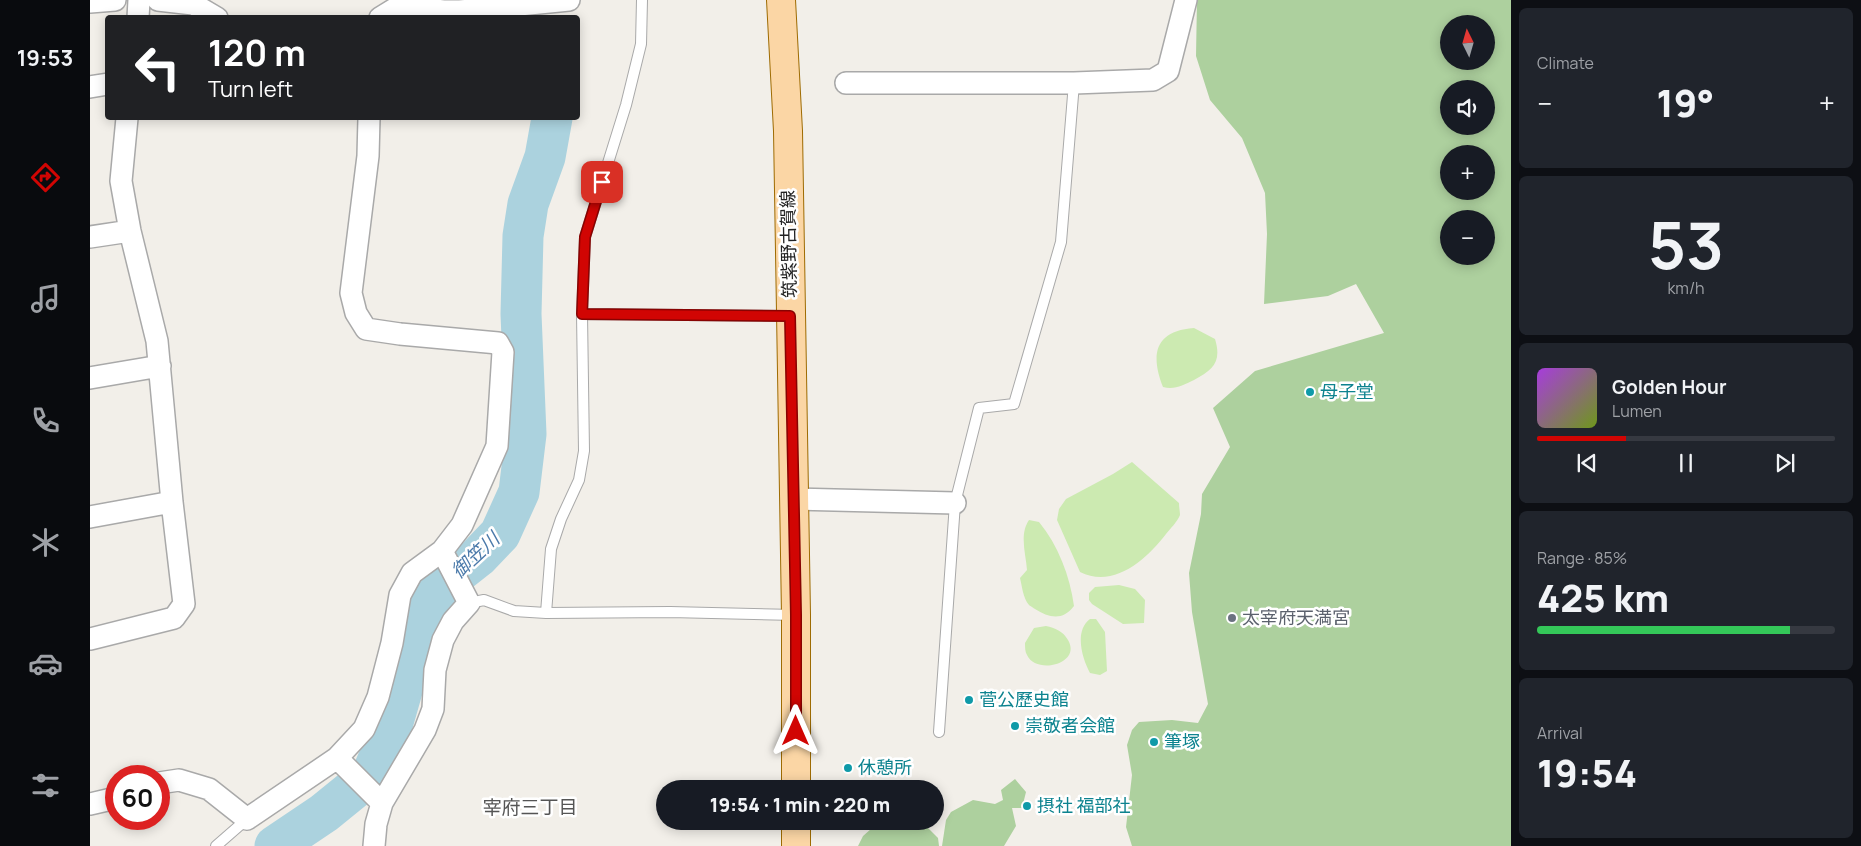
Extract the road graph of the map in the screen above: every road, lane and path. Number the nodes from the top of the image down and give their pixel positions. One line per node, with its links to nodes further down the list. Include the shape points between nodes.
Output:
1 (115, 0): 8 (street)
2 (139, 0): 10 (street)
3 (158, 0): 11 (street, via 193,4)
4 (569, 0): 9 (street, via 443,11)
5 (642, 0): 21 (lane, via 641,44 626,105 585,237)
6 (781, 0): 22 (main road, 筑紫野古賀線, via 788,131)
7 (1186, 0): 14 (street, via 1168,71 1153,80)
8 (90, 2)
9 (401, 3): 12 (street)
10 (138, 15)
11 (212, 15)
12 (384, 15)
13 (846, 83): 14 (street)
14 (1074, 83): 27 (lane, via 1061,242 1014,404 979,408)
15 (105, 84): 16 (street)
16 (90, 87)
17 (127, 120): 19 (street, via 121,182)
18 (369, 120): 29 (street, via 368,156 351,293 356,313 366,328 498,343 503,352 497,446 462,525)
19 (130, 232): 20 (street); 23 (street, via 157,341)
20 (90, 237)
21 (582, 314): 22 (lane); 31 (lane, via 584,451 579,480 561,519 552,549)
22 (790, 316): 25 (main road, 筑紫野古賀線)
23 (160, 366): 24 (street); 26 (street)
24 (90, 378)
25 (794, 499): 27 (street); 32 (main road, 筑紫野古賀線)
26 (172, 502): 28 (street); 33 (street, via 184,604 174,618)
27 (955, 503): 34 (lane)
28 (90, 517)
29 (444, 554): 30 (street); 35 (street, via 412,573 400,595 378,697 364,729)
30 (467, 600): 31 (lane, via 484,600 514,611); 38 (street, via 443,640 436,670 433,709 425,730)
31 (546, 613): 32 (lane)
32 (796, 615): 36 (main road, 筑紫野古賀線)
33 (90, 639)
34 (939, 732)
35 (340, 761): 38 (street); 41 (street)
36 (796, 780)
37 (170, 781): 41 (street, via 179,780 209,789)
38 (379, 800): 44 (street)
39 (105, 801): 40 (street)
40 (90, 804)
41 (248, 818): 43 (lane)
42 (796, 830): 45 (main road)
43 (216, 846)
44 (374, 846)
45 (796, 846)

